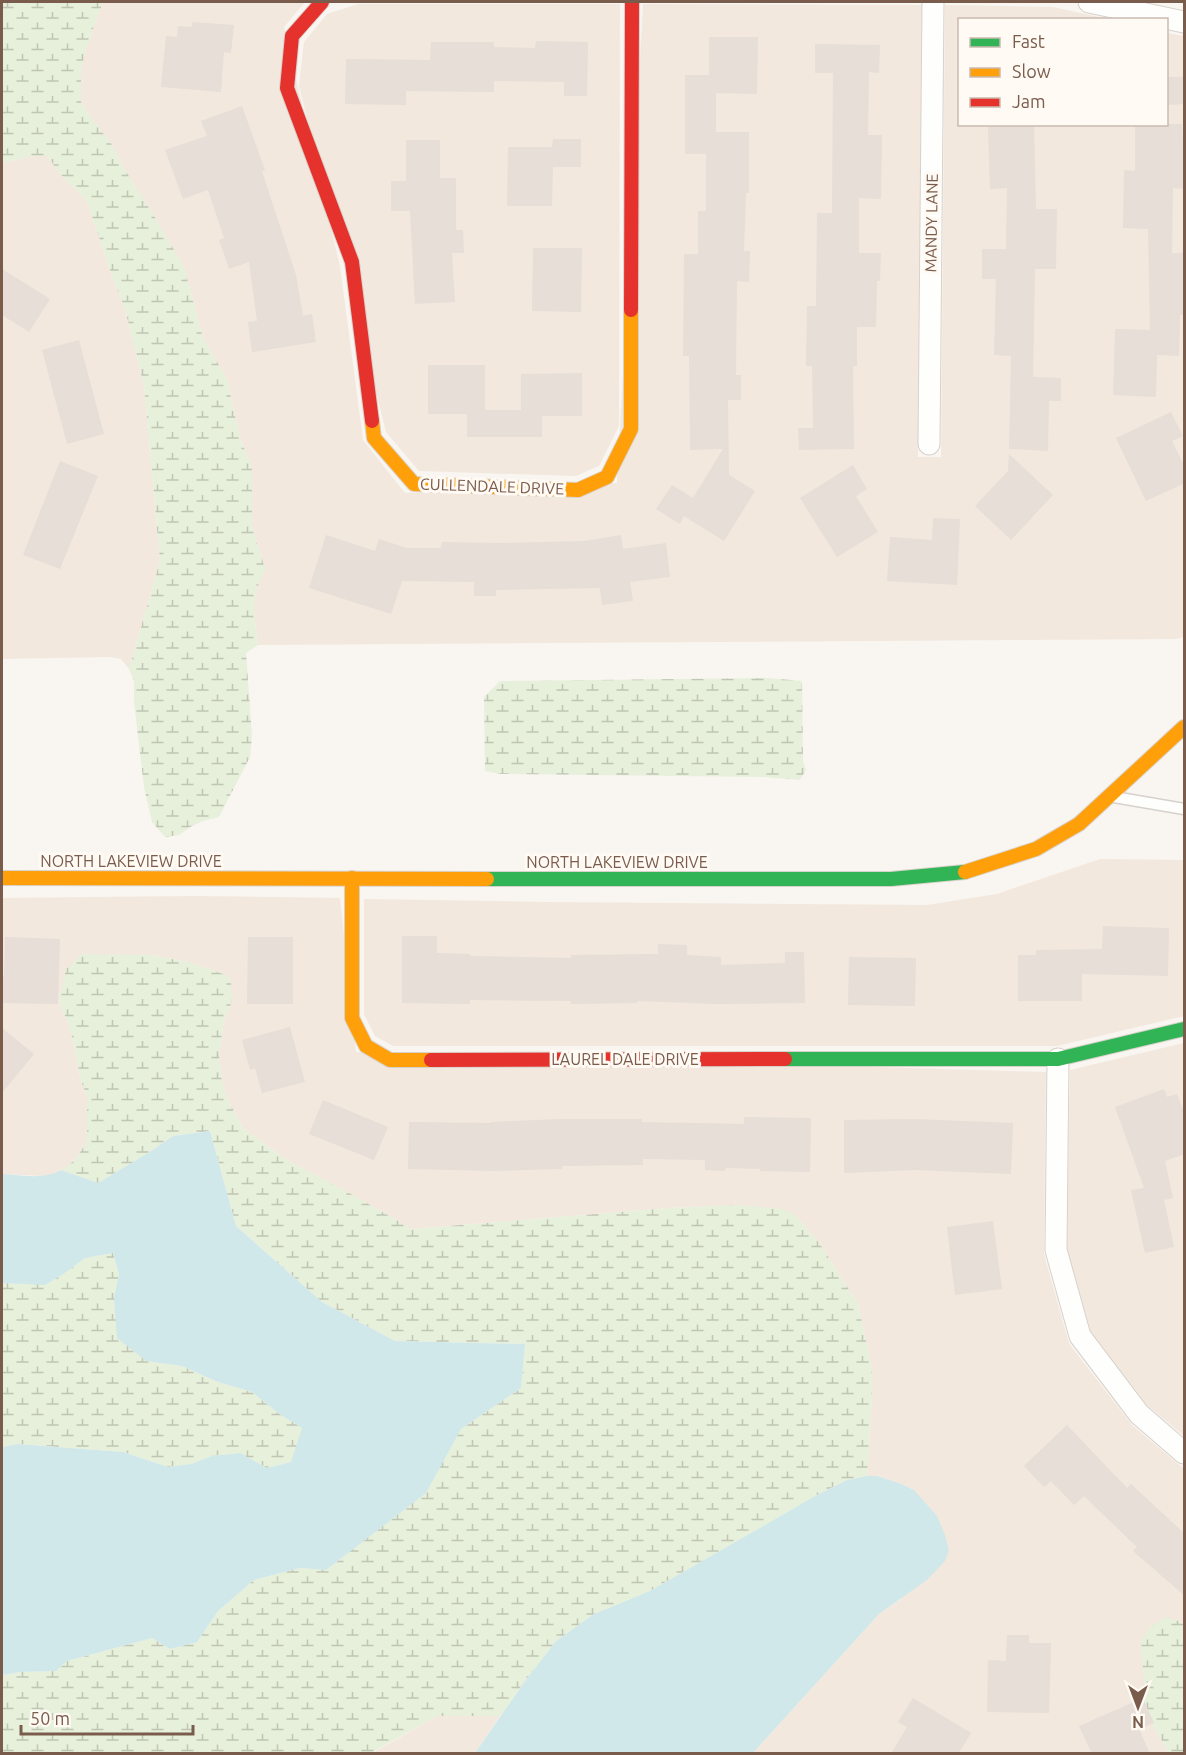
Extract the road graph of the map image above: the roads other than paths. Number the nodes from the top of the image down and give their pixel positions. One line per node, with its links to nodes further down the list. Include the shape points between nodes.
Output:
1 (322, 2): 2 (street, CULLENDALE DRIVE, via 292,36 287,88 352,262 374,438 414,484 578,489 607,477 631,429)
2 (632, 2)
3 (933, 2): 8 (street, MANDY LANE)
4 (1089, 2): 5 (street)
5 (1166, 18)
6 (1168, 18): 7 (street)
7 (1185, 22)
8 (929, 444)
9 (1185, 727): 10 (street, NORTH LAKEVIEW DRIVE)
10 (1109, 796): 11 (lane); 13 (street, NORTH LAKEVIEW DRIVE, via 1079,824 1036,849 965,872 891,879)
11 (1185, 809)
12 (2, 878): 13 (street, NORTH LAKEVIEW DRIVE)
13 (352, 878): 15 (street, LAUREL DALE DRIVE, via 352,1018 366,1046 390,1060)
14 (1185, 1029): 15 (street, LAUREL DALE DRIVE)
15 (1058, 1059): 16 (street, via 1056,1250 1080,1336 1139,1414)
16 (1185, 1453)

